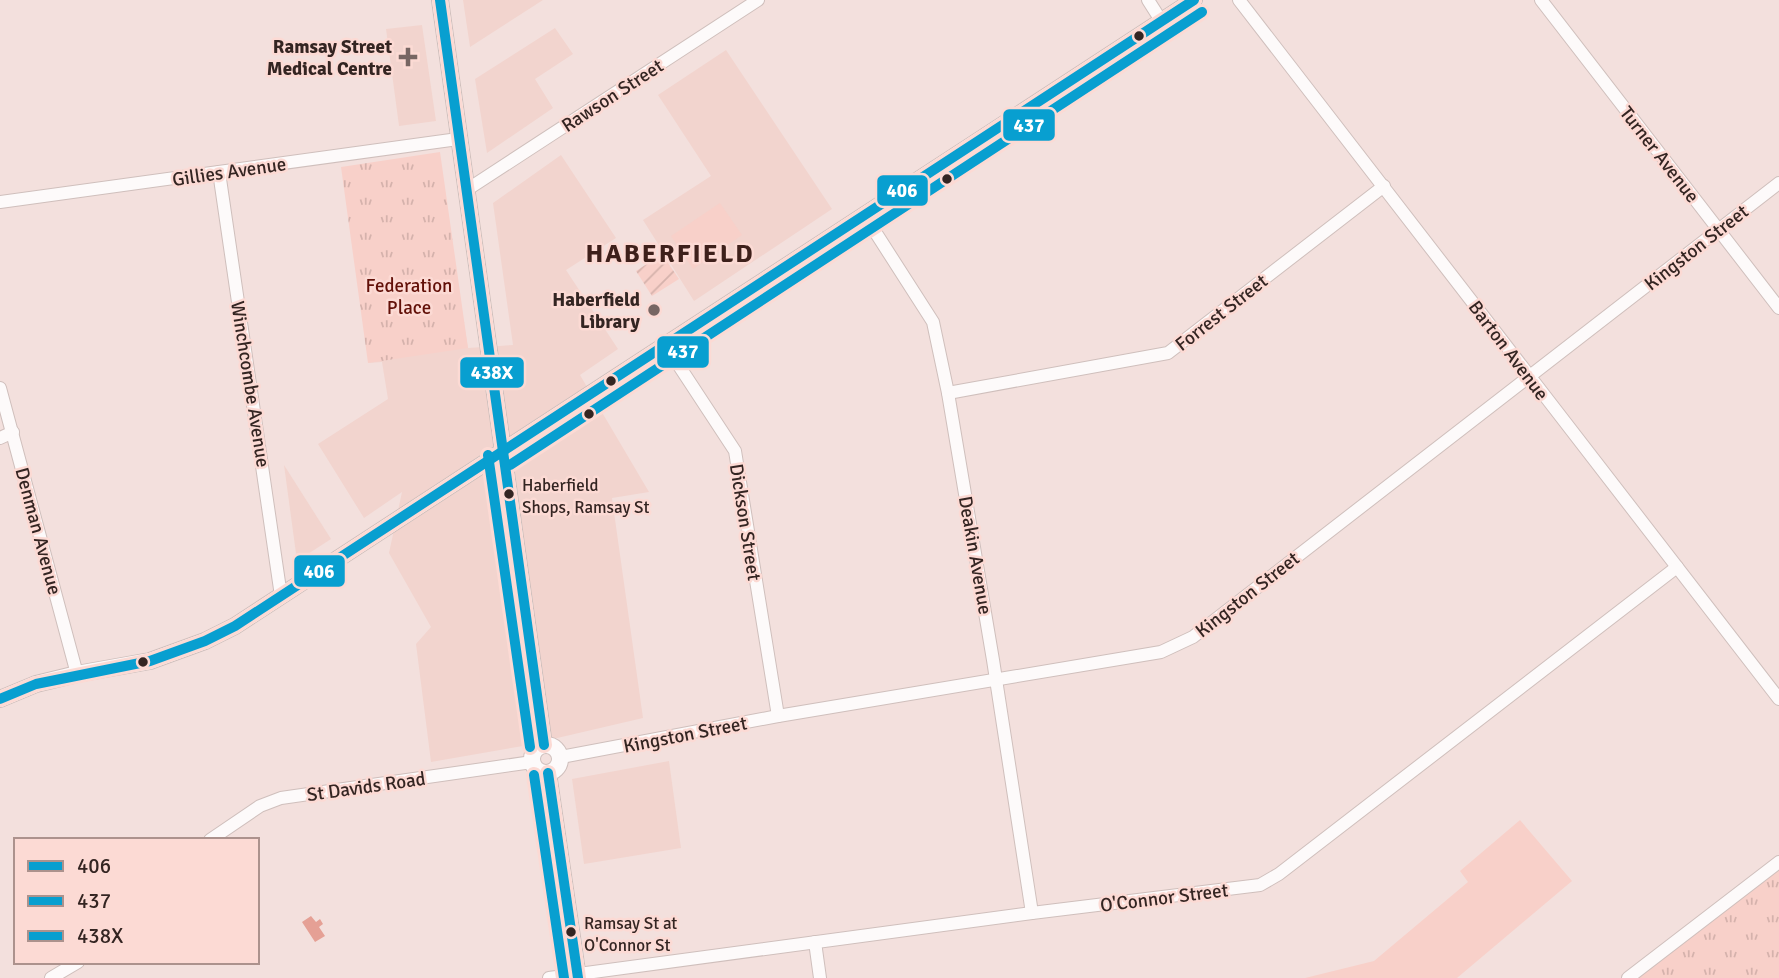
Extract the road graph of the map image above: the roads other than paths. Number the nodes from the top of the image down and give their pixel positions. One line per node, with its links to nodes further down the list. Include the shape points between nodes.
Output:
1 (440, 0): 8 (street)
2 (758, 0): 12 (street, Rawson Street)
3 (1148, 0): 7 (street)
4 (1194, 0): 7 (street)
5 (1239, 0): 11 (street, Barton Avenue)
6 (1541, 0): 15 (street, Turner Avenue)
7 (1162, 22): 14 (street)
8 (458, 139): 9 (street, Gillies Avenue); 12 (street)
9 (219, 172): 13 (street, Gillies Avenue); 25 (street, Winchcombe Avenue)
10 (1779, 183): 15 (street, Kingston Street)
11 (1384, 186): 18 (street, Barton Avenue); 20 (street, Forrest Street, via 1168,353)
12 (465, 191): 23 (street)
13 (0, 202)
14 (865, 216): 17 (street); 20 (street, Deakin Avenue, via 933,322)
15 (1718, 230): 16 (street, Turner Avenue); 18 (street, Kingston Street)
16 (1779, 308)
17 (666, 346): 23 (street); 30 (street, Dickson Street, via 734,451)
18 (1528, 375): 24 (street, Barton Avenue); 27 (street, Kingston Street, via 1193,637 1161,652)
19 (0, 388): 21 (street, Denman Avenue)
20 (948, 393): 27 (street, Deakin Avenue)
21 (13, 432): 22 (street); 26 (street, Denman Avenue)
22 (0, 438)
23 (502, 453): 25 (street); 31 (street)
24 (1677, 566): 29 (street, Barton Avenue); 37 (street, O'Connor Street, via 1260,885)
25 (281, 596): 26 (street, via 235,626 174,653)
26 (78, 674): 28 (street)
27 (997, 681): 30 (street, Kingston Street); 37 (street, Deakin Avenue)
28 (0, 699)
29 (1779, 699)
30 (778, 716): 32 (street, Kingston Street)
31 (544, 745): 32 (street, via 555,748); 33 (street, via 536,749)
32 (561, 757): 34 (street, via 558,768)
33 (532, 762): 34 (street, via 538,771); 35 (street, St Davids Road, via 281,798 260,806)
34 (548, 774): 40 (street)
35 (213, 838)
36 (1779, 862): 44 (street)
37 (1032, 913): 38 (street, O'Connor Street)
38 (815, 942): 40 (street, O'Connor Street); 43 (street)
39 (75, 964): 41 (street)
40 (578, 976): 42 (street, O'Connor Street)
41 (51, 978)
42 (549, 978)
43 (820, 978)
44 (1628, 978)

